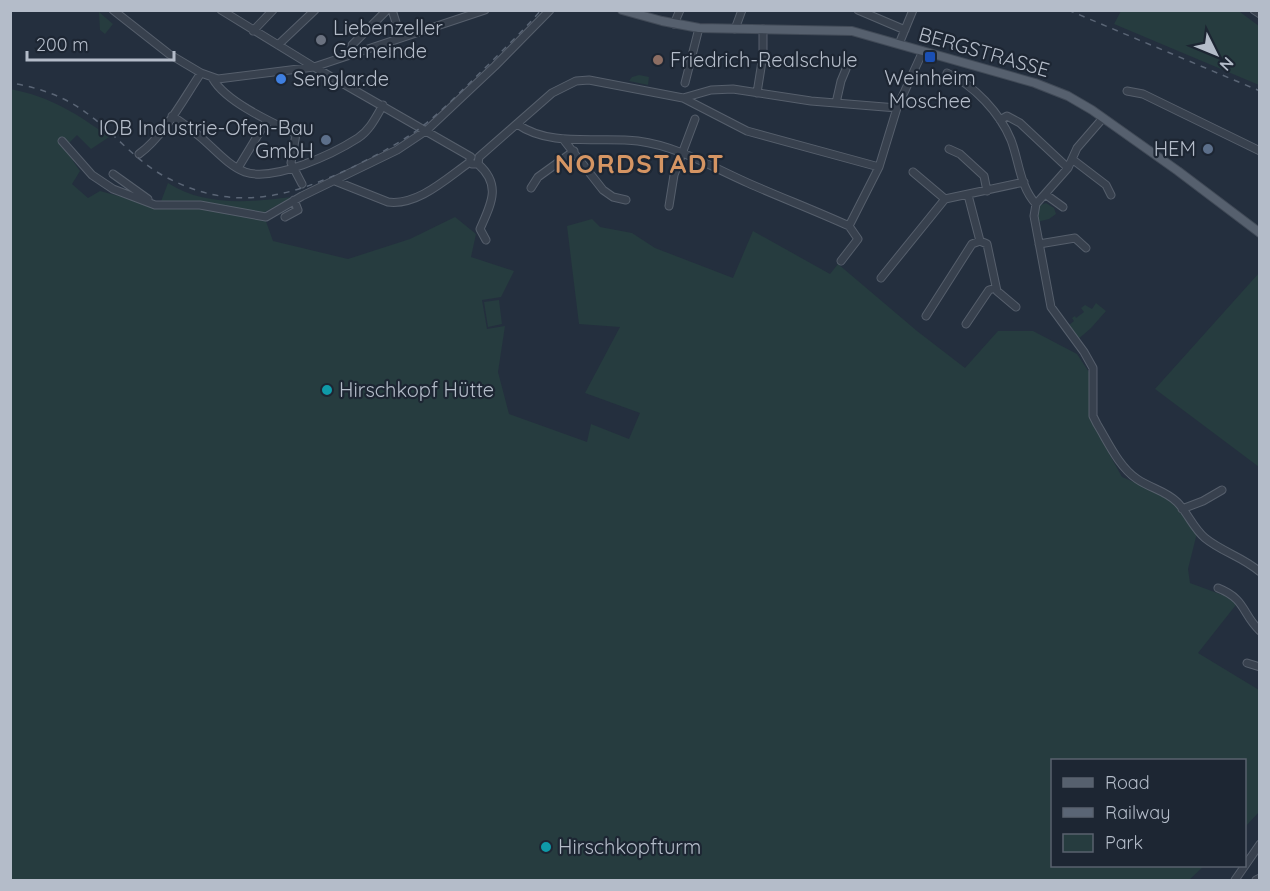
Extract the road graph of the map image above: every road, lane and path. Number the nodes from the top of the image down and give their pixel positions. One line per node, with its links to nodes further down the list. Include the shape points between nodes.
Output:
1 (113, 10): 29 (street, via 169,54)
2 (221, 10): 20 (street)
3 (273, 10): 20 (street)
4 (315, 10): 24 (street)
5 (387, 10): 26 (street, via 352,45)
6 (392, 10): 22 (street)
7 (485, 10): 22 (street)
8 (550, 10): 45 (street)
9 (622, 10): 16 (main road, BERGSTRASSE)
10 (680, 10): 16 (street)
11 (742, 10): 18 (street)
12 (858, 10): 21 (street)
13 (914, 10): 21 (street)
14 (1254, 10): 15 (street)
15 (1260, 14)
16 (674, 24): 17 (main road, BERGSTRASSE)
17 (699, 28): 18 (main road, BERGSTRASSE); 32 (street)
18 (735, 29): 19 (main road, BERGSTRASSE)
19 (763, 29): 23 (main road, BERGSTRASSE, via 852,31); 34 (street)
20 (253, 30): 24 (street)
21 (905, 30): 23 (street)
22 (401, 38): 26 (street)
23 (899, 44): 25 (main road, BERGSTRASSE)
24 (278, 45): 27 (street)
25 (923, 51): 38 (street); 40 (main road, BERGSTRASSE, via 1052,88)
26 (352, 54): 27 (street)
27 (314, 67): 31 (street); 37 (street)
28 (846, 69): 36 (street)
29 (201, 73): 31 (street); 39 (street)
30 (947, 73): 43 (street, via 986,102)
31 (213, 79): 42 (street)
32 (685, 83)
33 (1126, 91): 50 (street, via 1143,94)
34 (757, 93): 35 (street, via 711,90); 36 (street)
35 (682, 98): 44 (street, via 576,81 552,93); 55 (street, via 747,131)
36 (837, 103): 38 (street)
37 (383, 105): 45 (street); 57 (street, via 358,138)
38 (897, 108): 55 (street)
39 (172, 116): 52 (street); 56 (street)
40 (1103, 117): 53 (street); 78 (main road, BERGSTRASSE)
41 (696, 119): 51 (street)
42 (267, 120): 56 (street); 57 (street, via 296,134 291,163)
43 (1000, 120): 58 (street, via 1007,116 1020,123); 62 (street)
44 (517, 124): 46 (street); 54 (street)
45 (427, 130): 54 (street); 61 (street)
46 (563, 139): 49 (street); 51 (street, via 635,141)
47 (63, 141): 72 (street, via 92,175 113,189)
48 (949, 148): 65 (street, via 984,176)
49 (574, 151): 64 (street, via 538,177); 71 (street, via 603,190)
50 (1260, 152)
51 (682, 153): 74 (street); 77 (street)
52 (139, 154)
53 (1072, 159): 58 (street); 68 (street, via 1106,185)
54 (475, 160): 61 (street, via 429,190 397,203); 79 (street, via 493,188 480,229)
55 (879, 167): 77 (street)
56 (238, 168): 57 (street, via 254,174)
57 (294, 168): 63 (street)
58 (1068, 168): 66 (street)
59 (913, 172): 69 (street)
60 (113, 174): 72 (street)
61 (335, 181): 70 (street)
62 (1024, 182): 65 (street); 73 (street, via 1028,196)
63 (302, 184)
64 (531, 188)
65 (987, 191): 67 (street)
66 (1045, 194): 73 (street); 75 (street)
67 (968, 195): 69 (street); 80 (street)
68 (1111, 195)
69 (945, 199): 84 (street)
70 (294, 200): 72 (street, via 266,217 221,208 155,205); 76 (street, via 298,210)
71 (626, 200)
72 (148, 201)
73 (1036, 204): 81 (street)
74 (669, 206)
75 (1063, 207)
76 (285, 217)
77 (849, 226): 83 (street, via 858,239)
78 (1260, 233)
79 (486, 240)
80 (980, 241): 85 (street, via 987,244); 87 (street, via 972,243)
81 (1039, 244): 82 (street, via 1075,238); 90 (street, via 1051,307 1093,368 1093,416 1097,424 1130,474 1170,496)
82 (1086, 248)
83 (841, 261)
84 (880, 278)
85 (996, 288): 86 (street); 88 (street, via 989,290)
86 (1016, 308)
87 (926, 316)
88 (966, 324)
89 (1222, 490): 90 (street)
90 (1182, 509): 91 (street, via 1207,540)
91 (1260, 572)
92 (1218, 588): 93 (street, via 1239,601)
93 (1260, 631)
94 (1247, 663): 95 (street)
95 (1260, 667)
96 (1260, 844): 97 (street)
97 (1246, 864)
98 (1244, 867): 99 (street)
99 (1235, 880)

